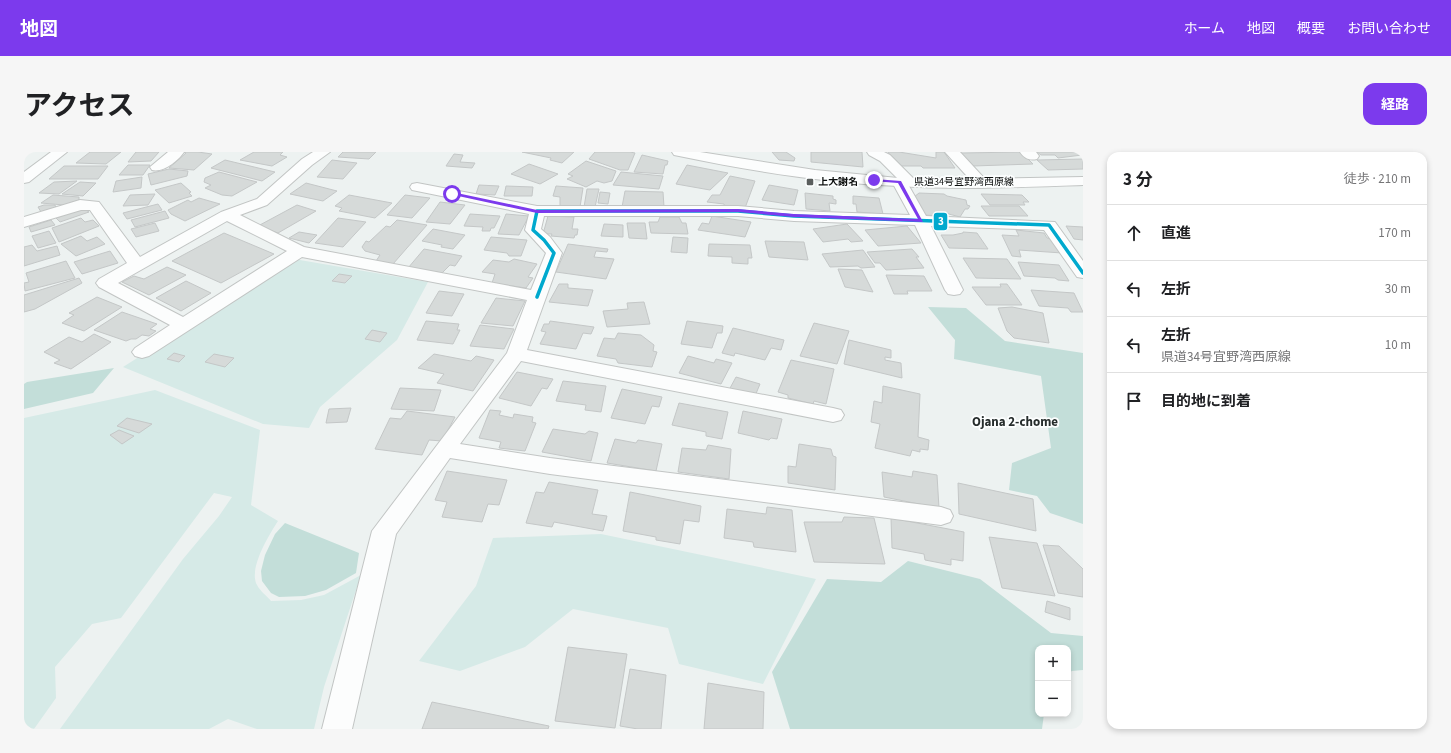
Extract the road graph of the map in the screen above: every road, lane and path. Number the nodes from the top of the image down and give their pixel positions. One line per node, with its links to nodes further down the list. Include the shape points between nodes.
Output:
1 (60, 152): 8 (street)
2 (177, 152): 7 (street)
3 (323, 152): 14 (street, via 307,162 262,202)
4 (679, 152): 10 (street, 県道34号宜野湾西原線, via 808,175)
5 (874, 152): 10 (street, via 885,158)
6 (952, 152): 11 (street)
7 (157, 167)
8 (24, 179)
9 (1083, 181): 11 (street, 県道34号宜野湾西原線)
10 (905, 182): 11 (street, 県道34号宜野湾西原線); 15 (street)
11 (980, 182)
12 (417, 187): 13 (street)
13 (537, 211): 15 (street, via 738,211); 21 (street, via 533,230 554,253)
14 (226, 215): 17 (street); 18 (street)
15 (921, 221): 19 (street, via 1049,225); 20 (street)
16 (24, 222): 18 (street, via 80,206 94,205)
17 (298, 251): 21 (street); 22 (street)
18 (137, 265): 22 (street, via 105,283)
19 (1083, 273)
20 (954, 290)
21 (537, 297): 24 (street)
22 (184, 325): 23 (street)
23 (142, 352)
24 (516, 354): 25 (street); 26 (street)
25 (833, 415)
26 (446, 450): 27 (street, via 550,466); 28 (street, via 384,531)
27 (941, 516)
28 (338, 729)

